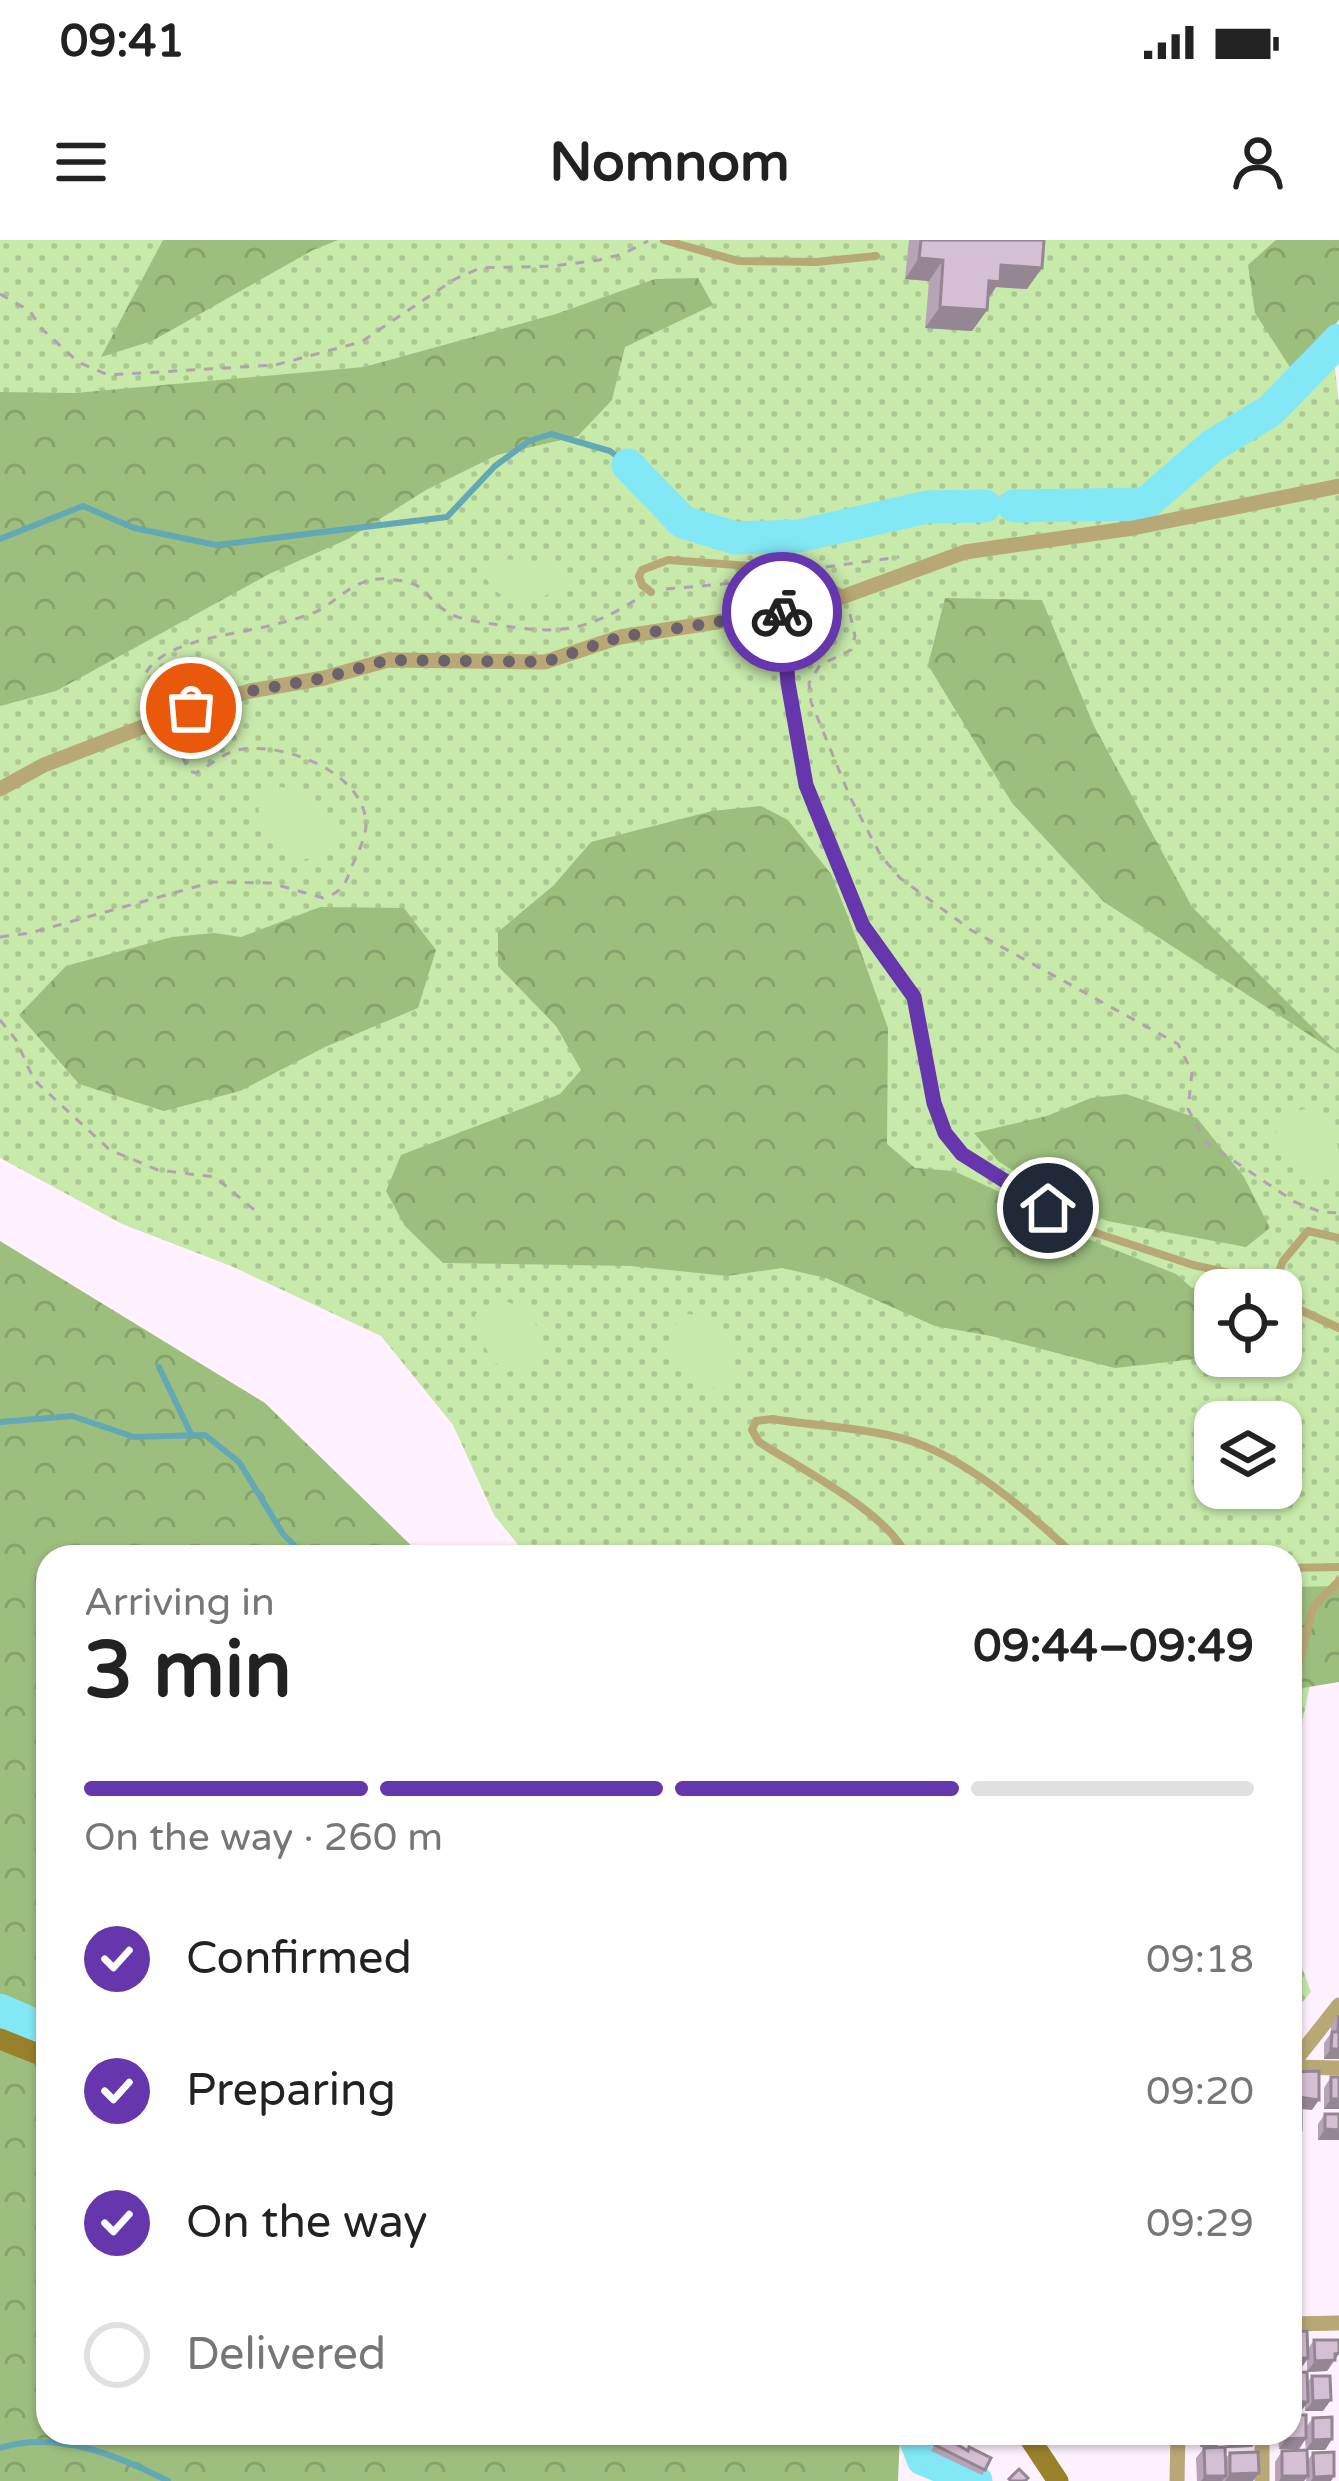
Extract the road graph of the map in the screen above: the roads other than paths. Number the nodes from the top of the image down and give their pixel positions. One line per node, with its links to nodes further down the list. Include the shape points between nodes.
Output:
1 (664, 240): 2 (lane, via 738,260)
2 (876, 256)
3 (1339, 486): 5 (street, via 965,552)
4 (651, 592): 5 (lane, via 642,570 668,560 805,572)
5 (844, 596): 6 (street)
6 (788, 611): 7 (street, via 620,637 545,662 388,660 250,691 44,765); 9 (lane, via 788,683 806,785 863,926 914,997 945,1133 976,1164 1096,1233)
7 (0, 789)
8 (1339, 1238): 10 (lane, via 1308,1232)
9 (1211, 1269)
10 (1279, 1269)
11 (1302, 1311): 12 (lane)
12 (1339, 1328)
13 (901, 1545): 14 (lane, via 858,1503 759,1442 756,1421 881,1434 952,1459)
14 (1061, 1545)
15 (1302, 1568): 16 (lane)
16 (1339, 1568)
17 (1339, 1582): 18 (lane, via 1313,1607)
18 (1302, 1652)
19 (1339, 2005): 21 (street)
20 (0, 2038): 22 (main road)
21 (1302, 2052)
22 (36, 2053)
23 (1302, 2067): 24 (street)
24 (1339, 2068)
25 (1302, 2324): 26 (street)
26 (1339, 2324)
27 (1034, 2445): 30 (main road)
28 (1178, 2445): 31 (street)
29 (1262, 2445): 32 (street)
30 (1058, 2481)
31 (1177, 2481)
32 (1262, 2481)

